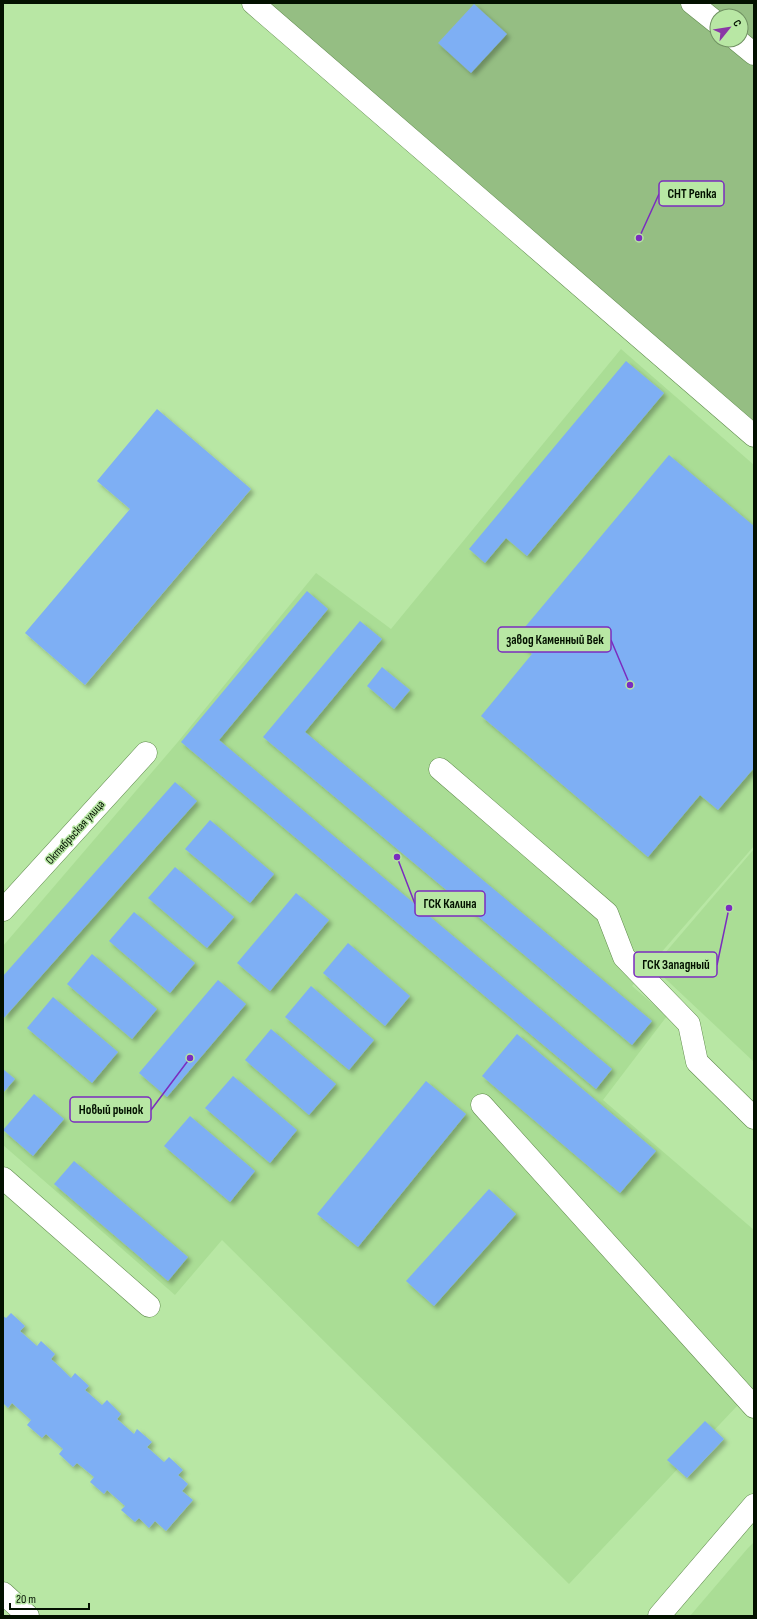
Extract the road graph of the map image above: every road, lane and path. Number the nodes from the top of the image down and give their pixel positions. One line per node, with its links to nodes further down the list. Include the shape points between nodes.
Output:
1 (253, 3): 4 (street)
2 (692, 3): 3 (street)
3 (709, 17)
4 (754, 436)
5 (146, 753): 7 (street, Октябрьская улица)
6 (440, 769): 9 (street, via 607,913 624,957 690,1024 697,1062)
7 (3, 910)
8 (482, 1105): 12 (street)
9 (754, 1118)
10 (3, 1178): 11 (street)
11 (150, 1306)
12 (754, 1407)
13 (754, 1505): 16 (street)
14 (3, 1593): 15 (street)
15 (28, 1616)
16 (659, 1616)

